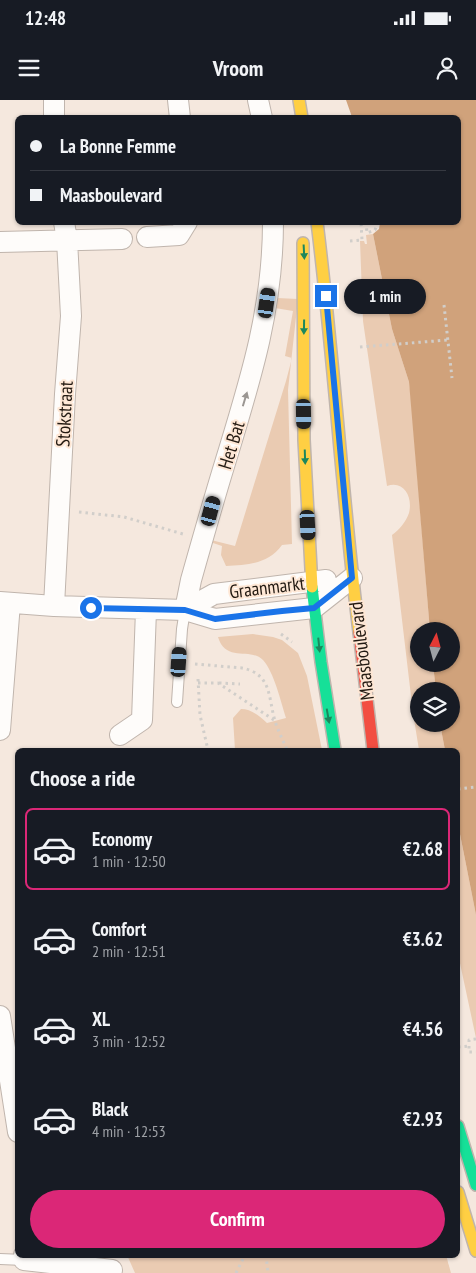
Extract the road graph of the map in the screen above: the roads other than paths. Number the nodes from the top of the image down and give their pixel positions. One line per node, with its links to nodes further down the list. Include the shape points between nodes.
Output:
1 (54, 100): 5 (street)
2 (178, 100): 6 (street)
3 (258, 100): 7 (street)
4 (299, 100): 8 (main road)
5 (54, 115)
6 (180, 115)
7 (261, 115)
8 (302, 115)
9 (185, 225): 14 (street, via 179,235)
10 (273, 225): 17 (street, Het Bat)
11 (317, 225): 19 (main road, Maasboulevard)
12 (66, 231): 15 (street); 16 (street); 22 (street, Stokstraat, via 71,316)
13 (303, 235): 18 (main road, one-way to 18)
14 (147, 237)
15 (122, 239)
16 (0, 242)
17 (271, 280): 18 (street); 25 (street, Het Bat, one-way to 17, via 252,375)
18 (305, 280): 20 (main road, one-way to 20, via 303,395)
19 (352, 578): 20 (street, Graanmarkt); 23 (street, Graanmarkt); 30 (main road, Maasboulevard)
20 (312, 581): 23 (main road); 25 (street, Graanmarkt, via 214,594)
21 (5, 603): 22 (street, Graanmarkt); 27 (street)
22 (54, 606): 24 (street, Graanmarkt)
23 (314, 608): 25 (street, Graanmarkt, via 215,619); 29 (main road, one-way to 29)
24 (146, 610): 25 (street, Graanmarkt); 28 (street, via 142,720)
25 (185, 610): 26 (lane)
26 (177, 702)
27 (0, 730)
28 (120, 735)
29 (335, 748)
30 (373, 748)
31 (0, 1016): 32 (street)
32 (15, 1113)
33 (460, 1133): 34 (main road)
34 (476, 1185)
35 (460, 1199): 36 (main road)
36 (476, 1251)
37 (0, 1258): 38 (lane)
38 (24, 1258): 39 (street)
39 (111, 1271)

